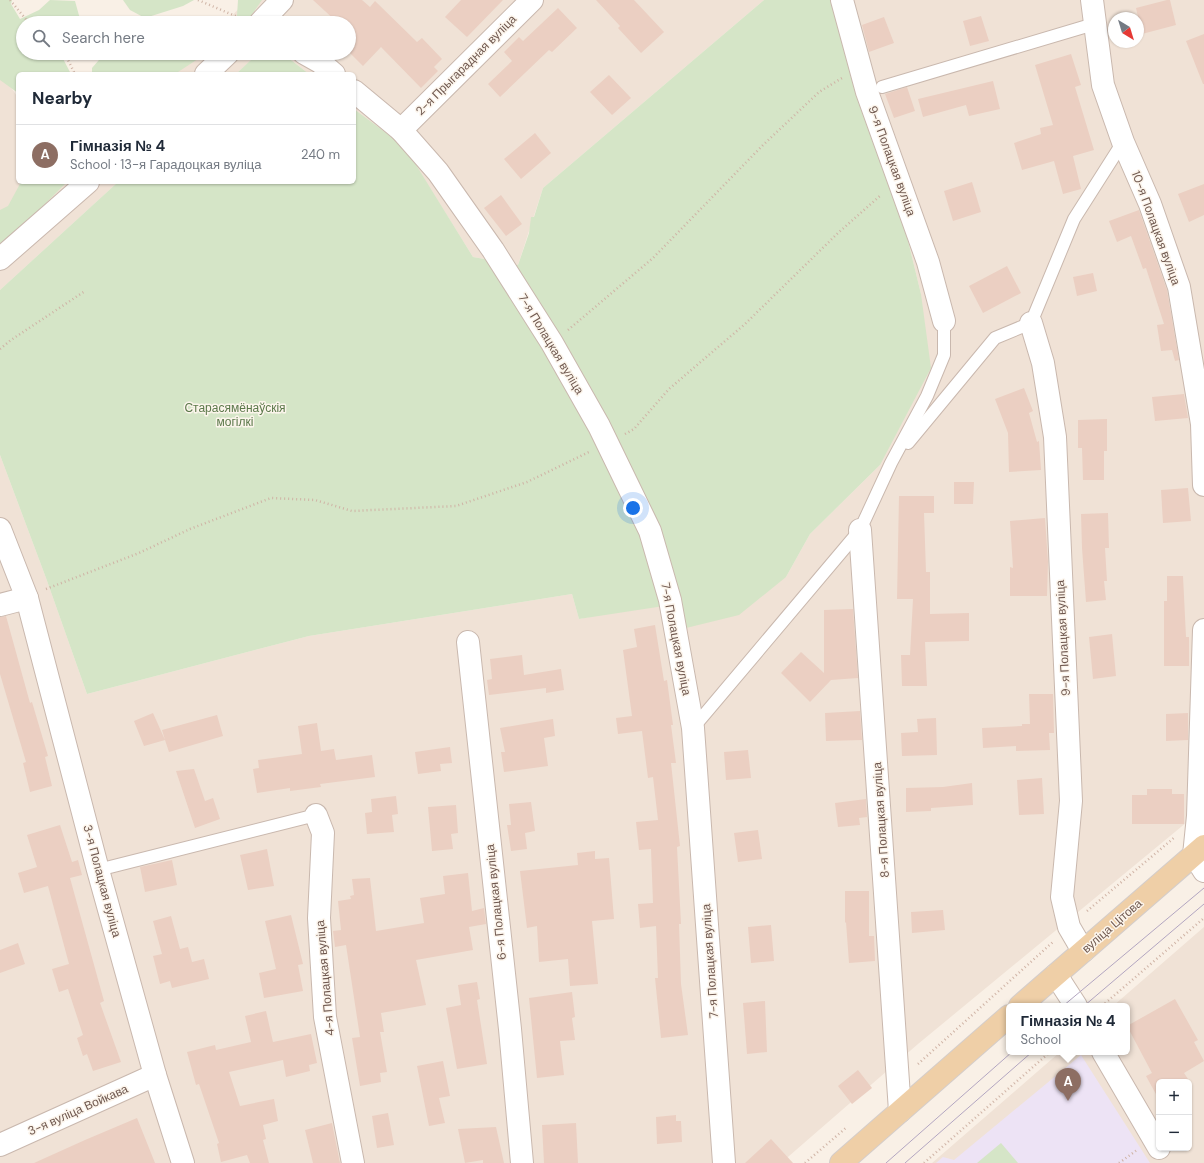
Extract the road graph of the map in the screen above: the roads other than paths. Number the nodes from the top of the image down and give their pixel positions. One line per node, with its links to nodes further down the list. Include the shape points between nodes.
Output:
1 (282, 0): 5 (street)
2 (532, 0): 13 (street, 2-я Прыгарадная вуліца)
3 (842, 0): 11 (street, 9-я Полацкая вуліца)
4 (1092, 0): 6 (street, 10-я Полацкая вуліца)
5 (261, 16)
6 (1094, 24): 11 (lane); 14 (street, 10-я Полацкая вуліца, via 1103,85)
7 (221, 60): 9 (street)
8 (316, 60): 10 (street)
9 (208, 72)
10 (332, 72)
11 (874, 89): 17 (street, 9-я Полацкая вуліца, via 898,180 928,262)
12 (356, 93): 13 (street, 7-я Полацкая вуліца)
13 (401, 130): 27 (street, 7-я Полацкая вуліца, via 438,172 493,250 552,343 608,443 650,531 670,600)
14 (1123, 142): 18 (lane, via 1074,219); 20 (street, 10-я Полацкая вуліца, via 1150,204 1179,286 1202,424)
15 (86, 184): 16 (street)
16 (0, 259)
17 (944, 321): 19 (lane, via 944,355 927,396)
18 (1032, 323): 19 (lane, via 995,338); 31 (street, 9-я Полацкая вуліца, via 1043,363 1054,437 1071,801 1062,897 1069,927)
19 (891, 463): 22 (lane)
20 (1204, 485)
21 (0, 529): 23 (street, 3-я Полацкая вуліца)
22 (860, 530): 27 (lane); 38 (street, 8-я Полацкая вуліца)
23 (27, 598): 24 (street); 30 (street, 3-я Полацкая вуліца)
24 (0, 605)
25 (1204, 630): 29 (street, via 1198,816)
26 (468, 642): 44 (street, 6-я Полацкая вуліца)
27 (693, 728): 45 (street, 7-я Полацкая вуліца)
28 (316, 816): 30 (lane); 43 (street, 4-я Полацкая вуліца, via 323,833 319,918 326,1017)
29 (1201, 857): 31 (main road, вуліца Цітова)
30 (98, 870): 37 (street, 3-я Полацкая вуліца)
31 (1083, 951): 32 (main road, вуліца Цітова)
32 (1056, 975): 33 (main road, вуліца Цітова); 34 (street)
33 (1023, 1003)
34 (1074, 1003)
35 (1006, 1019): 38 (main road)
36 (1105, 1055): 39 (street)
37 (155, 1075): 40 (street, 3-я вуліца Войкава); 42 (street, 3-я Полацкая вуліца)
38 (900, 1110): 46 (main road)
39 (1156, 1143)
40 (0, 1145)
41 (1161, 1151): 47 (street)
42 (183, 1163)
43 (353, 1163)
44 (522, 1163)
45 (724, 1163)
46 (841, 1163)
47 (1168, 1163)

